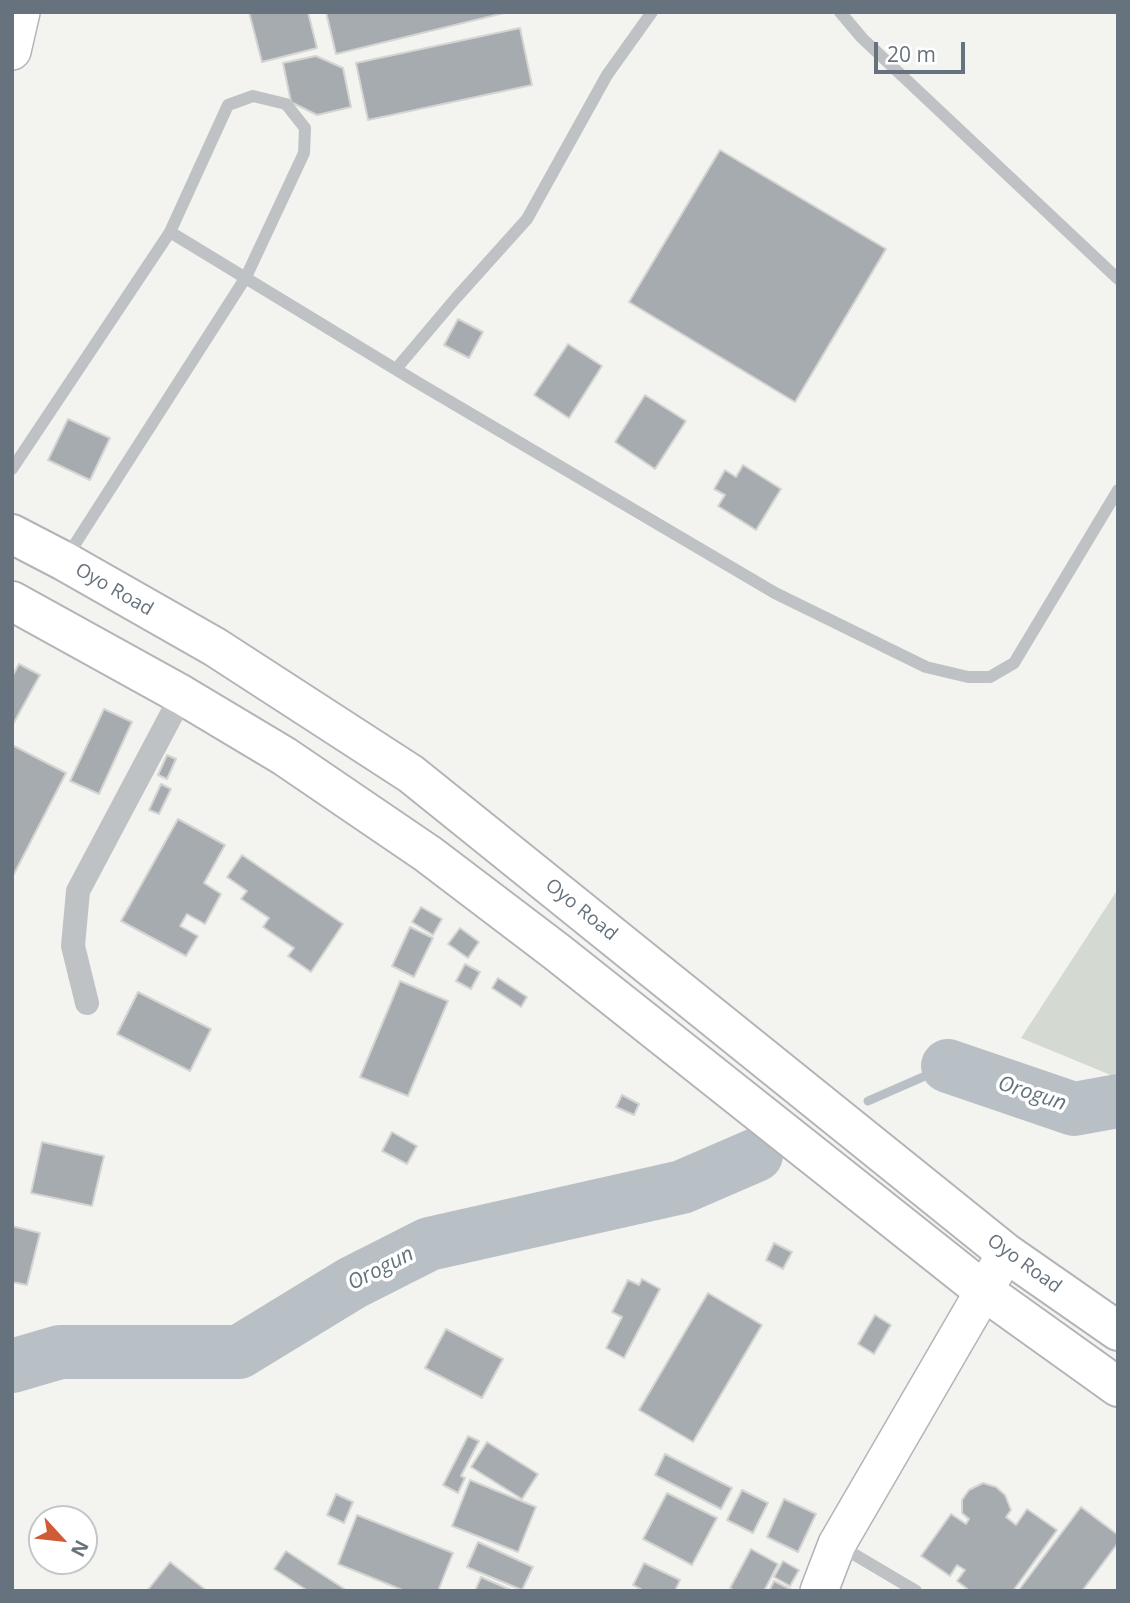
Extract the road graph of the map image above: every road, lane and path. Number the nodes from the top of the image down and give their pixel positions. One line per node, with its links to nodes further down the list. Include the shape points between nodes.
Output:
1 (21, 12): 4 (main road)
2 (652, 12): 8 (lane, via 607,75 527,219)
3 (840, 12): 7 (lane)
4 (12, 51)
5 (170, 232): 6 (lane); 6 (lane, via 228,105 253,96 286,104 305,128 304,153); 9 (lane)
6 (246, 277): 8 (lane); 12 (lane)
7 (1118, 279)
8 (396, 369): 10 (lane, via 775,593 926,667 968,677 990,677 1014,663)
9 (12, 469)
10 (1118, 490)
11 (12, 534): 12 (highway, Oyo Road)
12 (64, 561): 15 (highway, Oyo Road, via 215,647)
13 (12, 601): 14 (highway)
14 (182, 695): 16 (highway); 17 (street, via 78,891 73,946)
15 (316, 713): 16 (highway); 18 (highway, Oyo Road, via 411,774)
16 (284, 756): 19 (highway, via 428,854 525,928)
17 (87, 1003)
18 (1006, 1253): 19 (main road); 20 (highway, Oyo Road)
19 (984, 1291): 21 (highway); 22 (main road)
20 (1118, 1331)
21 (1118, 1387)
22 (837, 1544): 23 (main road); 24 (lane)
23 (819, 1591)
24 (916, 1591)

